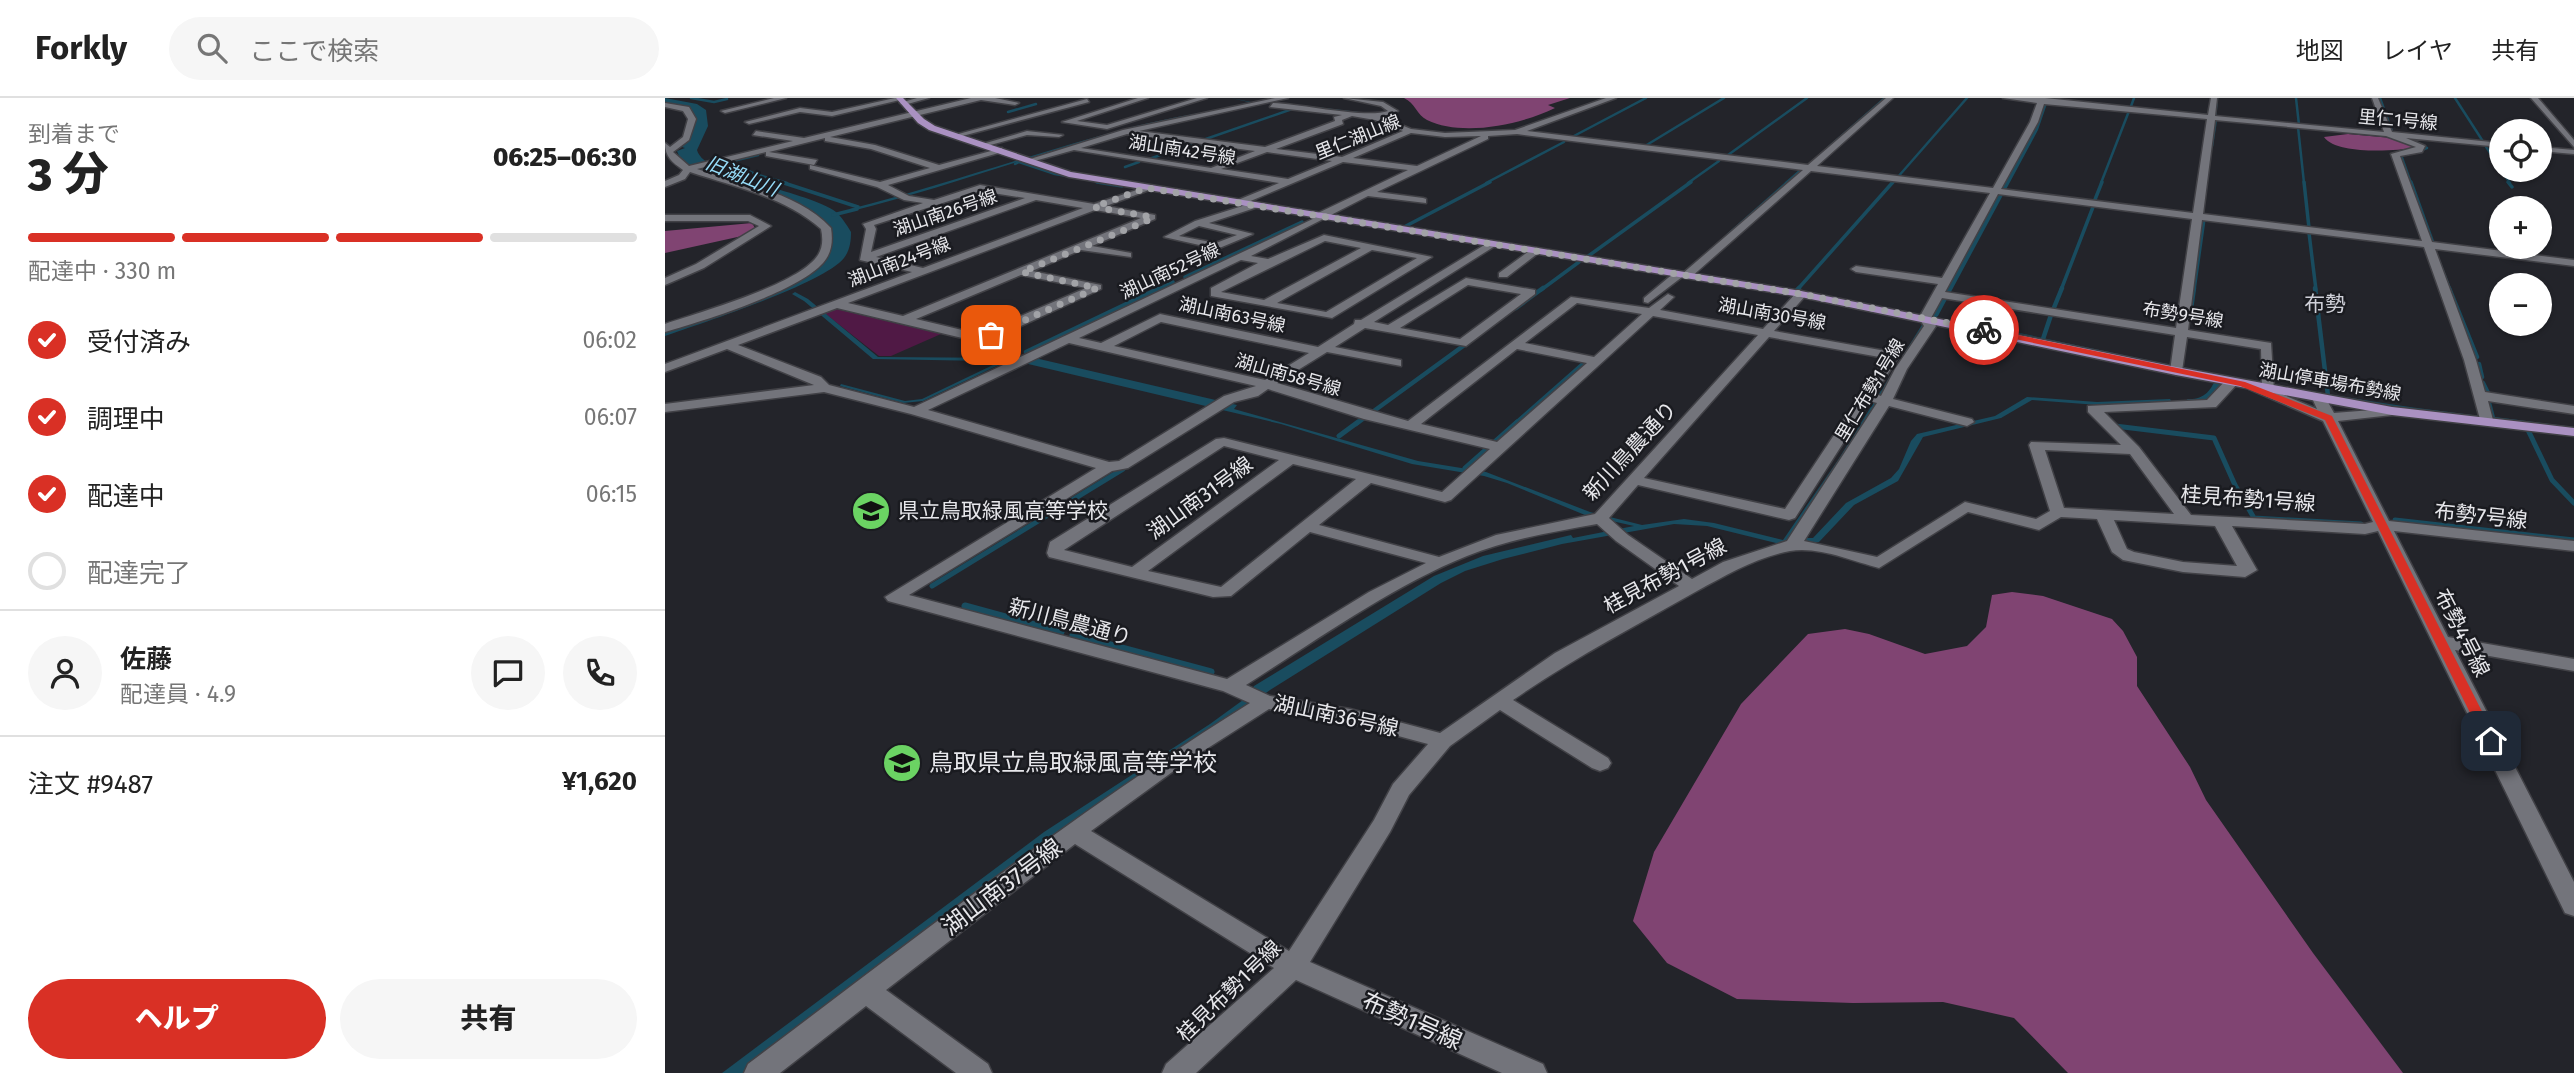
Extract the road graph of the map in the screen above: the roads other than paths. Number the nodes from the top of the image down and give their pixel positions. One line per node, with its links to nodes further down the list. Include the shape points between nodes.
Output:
1 (928, 98): 15 (street); 20 (street)
2 (980, 98): 20 (street); 21 (street)
3 (1065, 98): 17 (street)
4 (1145, 98): 24 (street)
5 (1204, 98): 27 (street)
6 (1285, 98): 22 (street)
7 (1347, 98): 31 (street, via 1383,104 1394,111)
8 (1613, 98): 41 (street, 里仁湖山線)
9 (1890, 98): 61 (street)
10 (2006, 98): 16 (street)
11 (2214, 98): 32 (street)
12 (2375, 98): 44 (street)
13 (2534, 98): 50 (street)
14 (740, 100): 19 (street)
15 (901, 100): 25 (street, via 832,114); 29 (main road, 湖山停車場布勢線)
16 (2042, 100): 32 (street, 里仁1号線); 69 (street, 里仁布勢1号線)
17 (1087, 101): 24 (street); 35 (street)
18 (783, 102): 19 (street); 25 (street)
19 (761, 103): 26 (street)
20 (961, 103): 29 (street)
21 (1015, 103)
22 (1263, 104): 28 (street); 30 (street)
23 (665, 105): 51 (street, via 686,109 692,119 683,145)
24 (1120, 105): 27 (street); 27 (street, via 1066,122 1107,127)
25 (804, 110): 33 (street, via 751,121)
26 (725, 111)
27 (1161, 111): 30 (street)
28 (1354, 113): 31 (street); 54 (street)
29 (915, 114): 36 (street); 45 (main road, 湖山停車場布勢線, via 932,128)
30 (1198, 116): 40 (street)
31 (1377, 118): 38 (street)
32 (2211, 118): 44 (street, 里仁1号線); 78 (street)
33 (770, 123)
34 (831, 124): 36 (street)
35 (985, 125): 37 (street); 45 (street)
36 (858, 128): 46 (street)
37 (1013, 129)
38 (1410, 131): 42 (street, 里仁湖山線); 58 (street, 里仁湖山線)
39 (756, 132): 47 (street)
40 (1126, 132): 52 (street); 54 (street)
41 (1518, 132): 42 (street, 里仁湖山線); 61 (street)
42 (1490, 134): 63 (street, 湖山南52号線)
43 (1059, 135): 49 (street, via 1027,133)
44 (2389, 135): 48 (street, 里仁1号線); 82 (street, via 2421,146 2420,150 2395,154)
45 (955, 136): 49 (main road, 湖山停車場布勢線)
46 (820, 138): 47 (street); 60 (street, via 872,147)
47 (807, 141): 56 (street)
48 (2489, 144)
49 (983, 145): 53 (main road, 湖山停車場布勢線)
50 (2574, 145)
51 (668, 147): 62 (street, via 674,159)
52 (1070, 148): 59 (street); 64 (street, 湖山南42号線)
53 (999, 150): 59 (main road, 湖山停車場布勢線); 60 (street)
54 (1263, 150): 58 (street); 64 (street)
55 (2552, 150): 57 (street)
56 (762, 152): 62 (street); 67 (street)
57 (2574, 152)
58 (1345, 159): 63 (street); 65 (street, 里仁湖山線)
59 (1031, 160): 68 (main road, 湖山停車場布勢線, via 1069,174)
60 (940, 168): 67 (street)
61 (1811, 168): 69 (street); 96 (street)
62 (691, 169): 66 (street); 109 (street, via 804,209 826,228 828,244 817,263 795,277)
63 (1419, 169): 70 (street, 湖山南52号線)
64 (1211, 170): 65 (street, 湖山南42号線)
65 (1289, 182): 74 (street, 里仁湖山線)
66 (665, 184)
67 (880, 186): 73 (street, via 905,197)
68 (1146, 188): 74 (main road, 湖山停車場布勢線); 76 (street, 湖山南24号線)
69 (1996, 191): 78 (street); 99 (street, 里仁布勢1号線)
70 (1367, 193): 72 (street); 77 (street, 湖山南52号線)
71 (1035, 198): 73 (street, via 980,188); 76 (street); 88 (street, 湖山南26号線)
72 (1423, 201)
73 (935, 202): 88 (street, via 869,224)
74 (1241, 202): 75 (main road, 湖山停車場布勢線)
75 (1255, 205): 77 (main road, 湖山停車場布勢線); 80 (street)
76 (1094, 207): 84 (street, via 1152,217); 92 (street, 湖山南24号線)
77 (1323, 216): 81 (main road, 湖山停車場布勢線); 87 (street, 湖山南52号線)
78 (2197, 217): 82 (street); 111 (street)
79 (665, 218): 98 (street, via 750,218 766,226)
80 (1198, 223): 80 (street, via 1169,237 1217,246 1248,234)
81 (1491, 244): 85 (main road, 湖山停車場布勢線); 108 (street)
82 (2428, 245): 90 (street); 126 (street)
83 (1372, 246): 89 (street, via 1324,238); 103 (street); 105 (street, via 1427,257)
84 (1081, 247): 86 (street); 94 (street)
85 (1537, 251): 95 (street); 96 (main road, 湖山停車場布勢線)
86 (1127, 255)
87 (1240, 257): 89 (street); 113 (street, 湖山南52号線)
88 (864, 258): 92 (street)
89 (1269, 262): 103 (street, via 1215,290 1215,294)
90 (2574, 263)
91 (1856, 269): 99 (street, 布勢9号線)
92 (924, 271): 102 (street, 湖山南24号線)
93 (1480, 271): 95 (street)
94 (1022, 272): 107 (street); 107 (street, via 1097,288 979,338)
95 (1503, 275): 97 (street)
96 (1682, 275): 100 (main road, 湖山停車場布勢線); 104 (street)
97 (1540, 281)
98 (665, 282)
99 (1941, 288): 106 (street, 里仁布勢1号線); 111 (street, 布勢9号線, via 2051,312)
100 (1801, 294): 106 (main road, 湖山停車場布勢線); 112 (street, 新川鳥農通り)
101 (1668, 297): 104 (street)
102 (836, 304): 107 (street); 114 (street, 湖山南24号線)
103 (1266, 304): 105 (street)
104 (1644, 311): 112 (street, 湖山南30号線); 115 (street, 湖山南30号線, via 1575,299); 118 (street)
105 (1328, 316): 108 (street)
106 (1925, 318): 121 (main road, 湖山停車場布勢線); 129 (street, 里仁布勢1号線, via 1930,326)
107 (904, 320)
108 (1363, 324): 110 (street); 117 (street)
109 (665, 328)
110 (1389, 329): 110 (street, via 1462,343 1531,292 1466,281)
111 (2181, 332): 121 (street); 125 (street, 布勢9号線, via 2267,346)
112 (1766, 333): 127 (street, 湖山南30号線, via 1893,356); 144 (street, 新川鳥農通り)
113 (1067, 339): 116 (street, 湖山南58号線); 132 (street, 湖山南52号線)
114 (729, 345): 120 (street, 湖山南24号線); 124 (street, via 816,380)
115 (1515, 345): 118 (street); 137 (street, 湖山南30号線)
116 (1102, 347): 117 (street, 湖山南63号線, via 1160,318); 123 (street, 湖山南58号線)
117 (1322, 350): 119 (street, 湖山南63号線); 123 (street)
118 (1596, 361): 139 (street)
119 (1396, 363)
120 (665, 368)
121 (2176, 371): 122 (main road, 湖山停車場布勢線)
122 (2237, 383): 125 (main road, 湖山停車場布勢線); 134 (street); 140 (street, via 2211,404 2093,409)
123 (1266, 384): 137 (street, 湖山南58号線); 142 (street, via 1229,399 1123,465)
124 (824, 388): 130 (street); 132 (street)
125 (2269, 389): 128 (main road, 湖山停車場布勢線)
126 (2478, 395): 131 (street); 135 (street)
127 (1868, 396): 129 (street); 144 (street, 湖山南30号線, via 1789,514)
128 (2319, 398): 133 (main road, 湖山停車場布勢線); 134 (street, 布勢4号線)
129 (1886, 400): 136 (street); 152 (street, 里仁布勢1号線)
130 (665, 408)
131 (2574, 410)
132 (916, 411): 142 (street)
133 (2392, 411): 134 (street); 135 (main road, 湖山停車場布勢線)
134 (2329, 418): 150 (street, 布勢4号線)
135 (2486, 420): 138 (main road, 湖山停車場布勢線)
136 (1967, 422)
137 (1410, 426): 139 (street, 湖山南58号線)
138 (2574, 432)
139 (1499, 447): 143 (street, via 1445,497)
140 (2134, 450): 145 (street, via 2036,445); 147 (street)
141 (1291, 458): 143 (street); 155 (street, 湖山南31号線); 155 (street, via 1216,443 1056,546 1055,553)
142 (1108, 467): 159 (street, 新川鳥農通り, via 894,597)
143 (1369, 477): 151 (street)
144 (1634, 480): 148 (street, 新川鳥農通り)
145 (2058, 512): 146 (street, 桂見布勢1号線); 152 (street, 桂見布勢1号線, via 2039,525 1965,507 1879,564 1817,546)
146 (2103, 514): 147 (street, 桂見布勢1号線); 149 (street, via 2120,552 2129,556 2183,567 2245,572 2248,570)
147 (2185, 517): 149 (street, 桂見布勢1号線)
148 (1600, 518): 154 (street, 新川鳥農通り, via 1502,538); 156 (street)
149 (2220, 520): 150 (street, 桂見布勢1号線, via 2365,529)
150 (2383, 525): 153 (street, 布勢7号線); 157 (street, 布勢4号線)
151 (1307, 527): 154 (street); 155 (street, via 1225,592)
152 (1792, 546): 156 (street, 桂見布勢1号線, via 1729,566)
153 (2574, 546)
154 (1440, 562): 159 (street, 新川鳥農通り, via 1375,596)
155 (1134, 573)
156 (1692, 587): 160 (street, 桂見布勢1号線, via 1562,657)
157 (2440, 641): 158 (street); 165 (street, 布勢4号線)
158 (2574, 665)
159 (1230, 686): 161 (street, 湖山南36号線)
160 (1499, 700): 162 (street, 桂見布勢1号線); 163 (street)
161 (1266, 702): 162 (street, 湖山南36号線, via 1350,716); 164 (street)
162 (1443, 741): 166 (street, 桂見布勢1号線, via 1401,790)
163 (1600, 763)
164 (1074, 832): 166 (street, 湖山南37号線); 167 (street, 湖山南37号線)
165 (2574, 906)
166 (1293, 967): 170 (street, 桂見布勢1号線); 171 (street, 布勢1号線)
167 (867, 991): 168 (street, 湖山南37号線); 169 (street)
168 (758, 1073)
169 (978, 1073)
170 (1176, 1073)
171 (1533, 1073)

